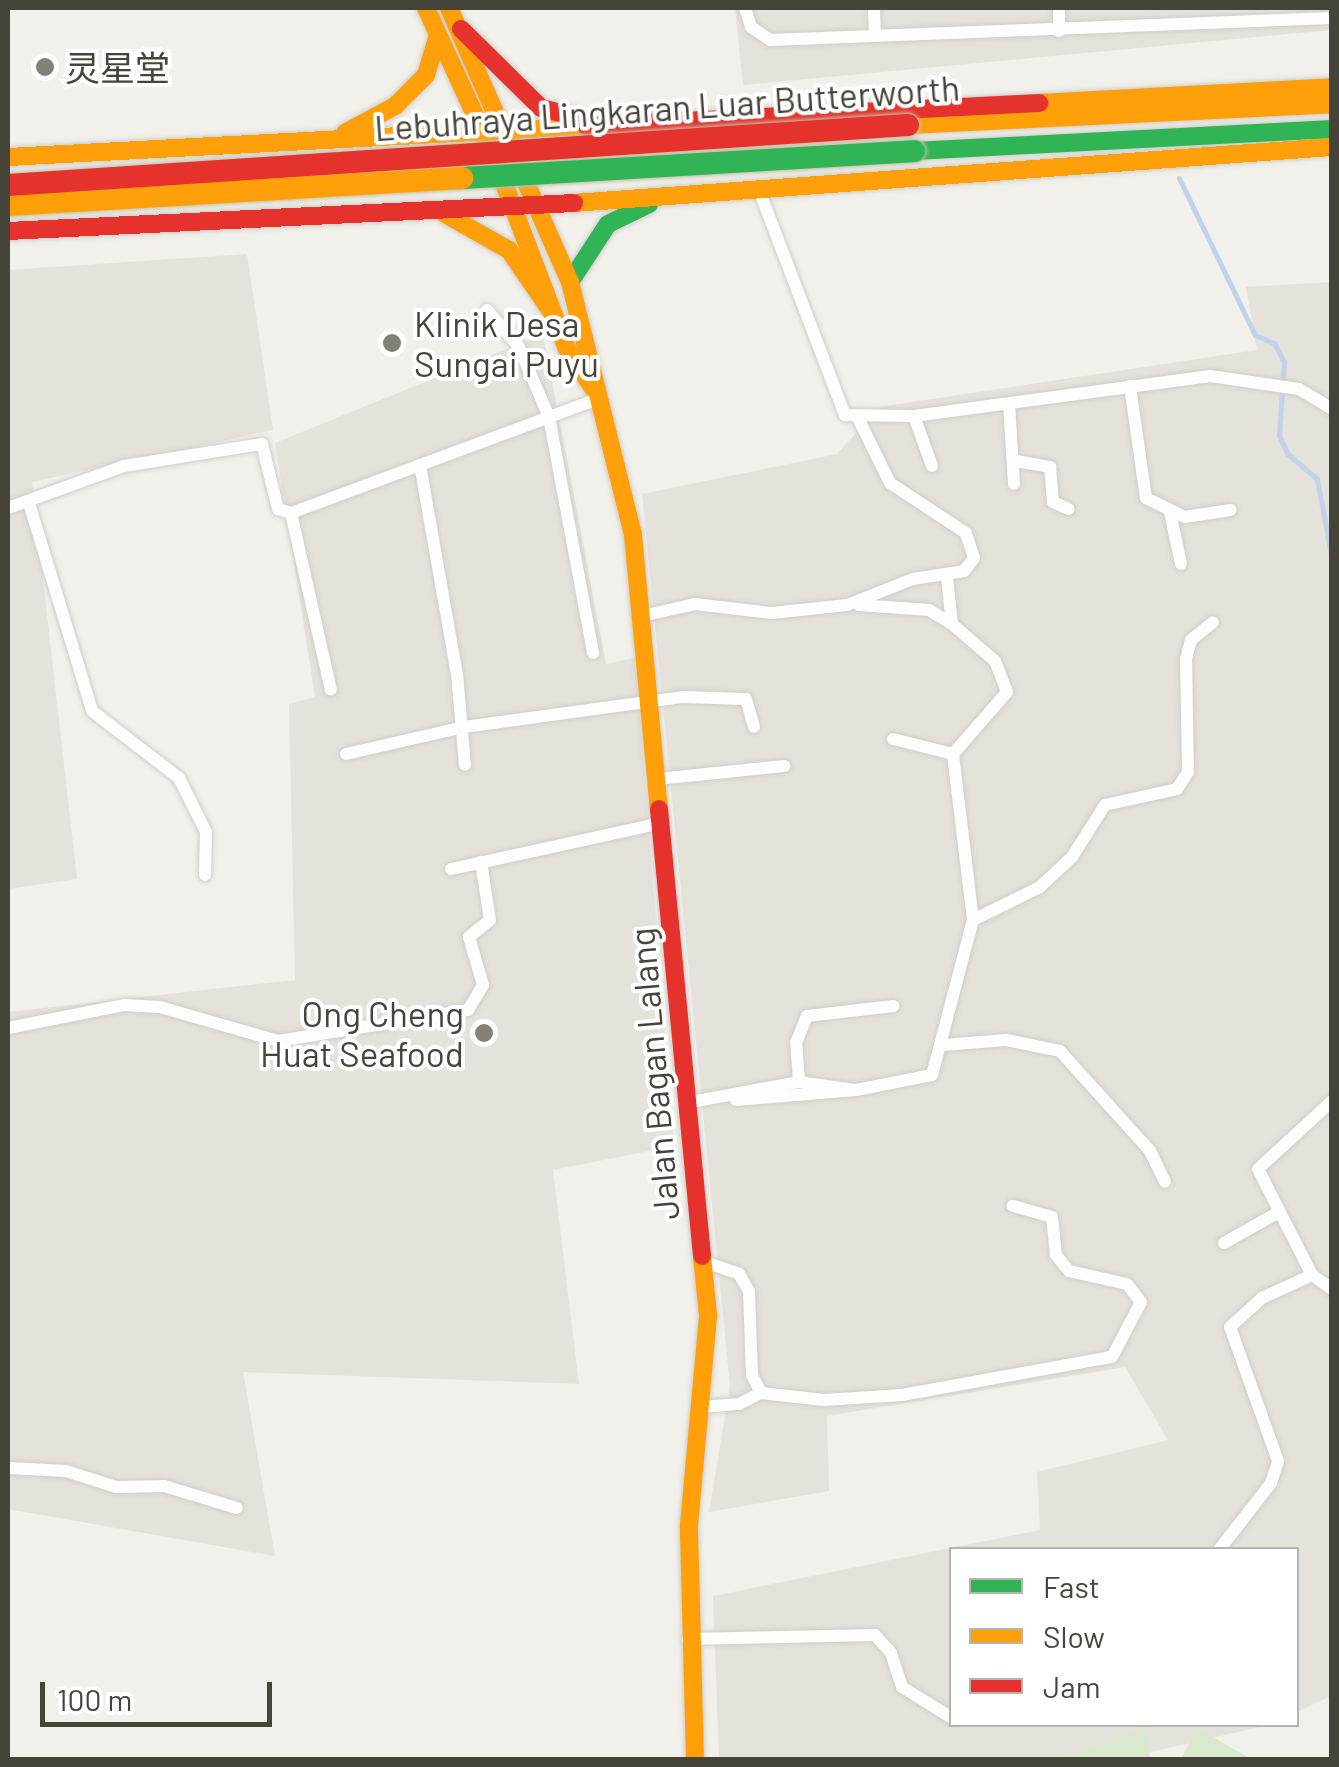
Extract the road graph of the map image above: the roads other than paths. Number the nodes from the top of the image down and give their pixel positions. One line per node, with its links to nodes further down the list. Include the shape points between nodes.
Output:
1 (426, 8): 9 (main road, Jalan Bagan Lalang)
2 (449, 8): 7 (main road, Jalan Bagan Lalang)
3 (745, 8): 10 (street, via 751,26 770,40)
4 (874, 8): 10 (street)
5 (1058, 8): 8 (street)
6 (1332, 18): 8 (street)
7 (461, 29): 13 (main road, via 541,108); 14 (main road, Jalan Bagan Lalang)
8 (1059, 31): 10 (street)
9 (438, 35): 14 (main road, Jalan Bagan Lalang); 17 (main road, via 426,75 395,106)
10 (875, 36)
11 (1332, 87): 13 (main road)
12 (1332, 104): 20 (main road, Lebuhraya Lingkaran Luar Butterworth, bridge)
13 (618, 122): 14 (main road); 23 (main road, via 597,136 586,159 598,188)
14 (493, 129): 16 (main road); 25 (main road, Jalan Bagan Lalang)
15 (1332, 129): 24 (main road, Lebuhraya Lingkaran Luar Butterworth, bridge)
16 (390, 134): 17 (main road); 27 (main road, via 430,154 436,168 425,197)
17 (338, 137): 19 (main road)
18 (1332, 146): 21 (main road)
19 (8, 157)
20 (8, 185)
21 (759, 190): 22 (main road); 40 (street, via 836,403)
22 (671, 196): 23 (main road); 31 (main road, via 608,224)
23 (624, 200): 25 (main road)
24 (8, 205)
25 (525, 206): 26 (main road); 31 (main road, Jalan Bagan Lalang); 33 (main road, Jalan Bagan Lalang)
26 (430, 209): 27 (main road); 33 (main road, via 484,230 509,250)
27 (403, 210): 28 (main road)
28 (37, 230): 29 (main road); 30 (street)
29 (8, 231)
30 (8, 244)
31 (570, 282): 35 (main road, Jalan Bagan Lalang)
32 (487, 310): 39 (street, via 519,347)
33 (553, 314): 35 (main road, Jalan Bagan Lalang, via 578,373)
34 (1130, 386): 36 (street); 37 (street, via 1210,376 1285,388); 49 (street, via 1146,498)
35 (595, 393): 39 (street); 54 (main road, Jalan Bagan Lalang, via 626,488)
36 (1010, 404): 38 (street); 41 (street)
37 (1330, 406)
38 (914, 416): 40 (street); 43 (street)
39 (549, 417): 42 (street); 57 (street)
40 (858, 420): 52 (street, via 890,482 966,532 974,558)
41 (1016, 460): 44 (street); 47 (street, via 1050,467 1054,502)
42 (420, 465): 50 (street); 60 (street)
43 (932, 466)
44 (1014, 484)
45 (29, 503): 46 (street); 50 (street, via 124,466 262,444 278,509); 71 (street, via 86,697 112,730 179,778 206,832)
46 (8, 508)
47 (1069, 510)
48 (1230, 510): 49 (street)
49 (1170, 512): 51 (street)
50 (291, 513): 58 (street)
51 (1181, 564)
52 (946, 577): 53 (street, via 913,579); 56 (street)
53 (847, 605): 54 (street, via 772,613 718,603); 56 (street, via 904,605)
54 (642, 616): 59 (main road, Jalan Bagan Lalang)
55 (1213, 622): 72 (street, via 1191,640 1186,659 1188,772 1177,789 1105,805 1072,857 1040,887)
56 (952, 624): 64 (street, via 995,661 1007,692)
57 (593, 653)
58 (330, 690)
59 (650, 700): 60 (street); 61 (street, via 737,696 752,708); 67 (main road, Jalan Bagan Lalang)
60 (464, 726): 63 (street); 65 (street)
61 (754, 727)
62 (893, 739): 64 (street)
63 (346, 754)
64 (953, 754): 72 (street)
65 (466, 765)
66 (784, 766): 67 (street)
67 (657, 779): 68 (main road, Jalan Bagan Lalang)
68 (662, 823): 69 (street); 80 (main road, Jalan Bagan Lalang)
69 (482, 862): 70 (street); 74 (street, via 490,920 469,937 483,985 468,1010 278,1041 160,1007 124,1006)
70 (451, 869)
71 (204, 875)
72 (973, 920): 75 (street)
73 (893, 1006): 76 (street, via 807,1016 796,1042)
74 (8, 1028)
75 (943, 1045): 77 (street, via 932,1076); 81 (street, via 1006,1040 1060,1051 1150,1150)
76 (799, 1082): 77 (street); 78 (street)
77 (856, 1090): 78 (street, via 764,1103)
78 (731, 1099): 80 (street)
79 (1332, 1101): 83 (street, via 1258,1168)
80 (691, 1102): 85 (main road, Jalan Bagan Lalang)
81 (1166, 1182)
82 (1013, 1206): 88 (street, via 1052,1217 1056,1254 1068,1271 1127,1284 1141,1302 1112,1357 902,1395 824,1400)
83 (1279, 1212): 84 (street); 86 (street)
84 (1224, 1242)
85 (705, 1262): 88 (street, via 739,1274 750,1291 752,1375); 89 (main road, Jalan Bagan Lalang)
86 (1312, 1276): 87 (street); 92 (street, via 1262,1298 1230,1327 1278,1461 1272,1483)
87 (1332, 1289)
88 (761, 1393): 89 (street, via 740,1404)
89 (703, 1406): 93 (main road, Jalan Bagan Lalang, via 690,1498)
90 (8, 1468): 91 (street, via 66,1471 116,1487 164,1486)
91 (236, 1508)
92 (1221, 1547)
93 (688, 1639): 94 (street, via 875,1636 891,1652 902,1687); 95 (main road, Jalan Bagan Lalang)
94 (949, 1716)
95 (695, 1760)

